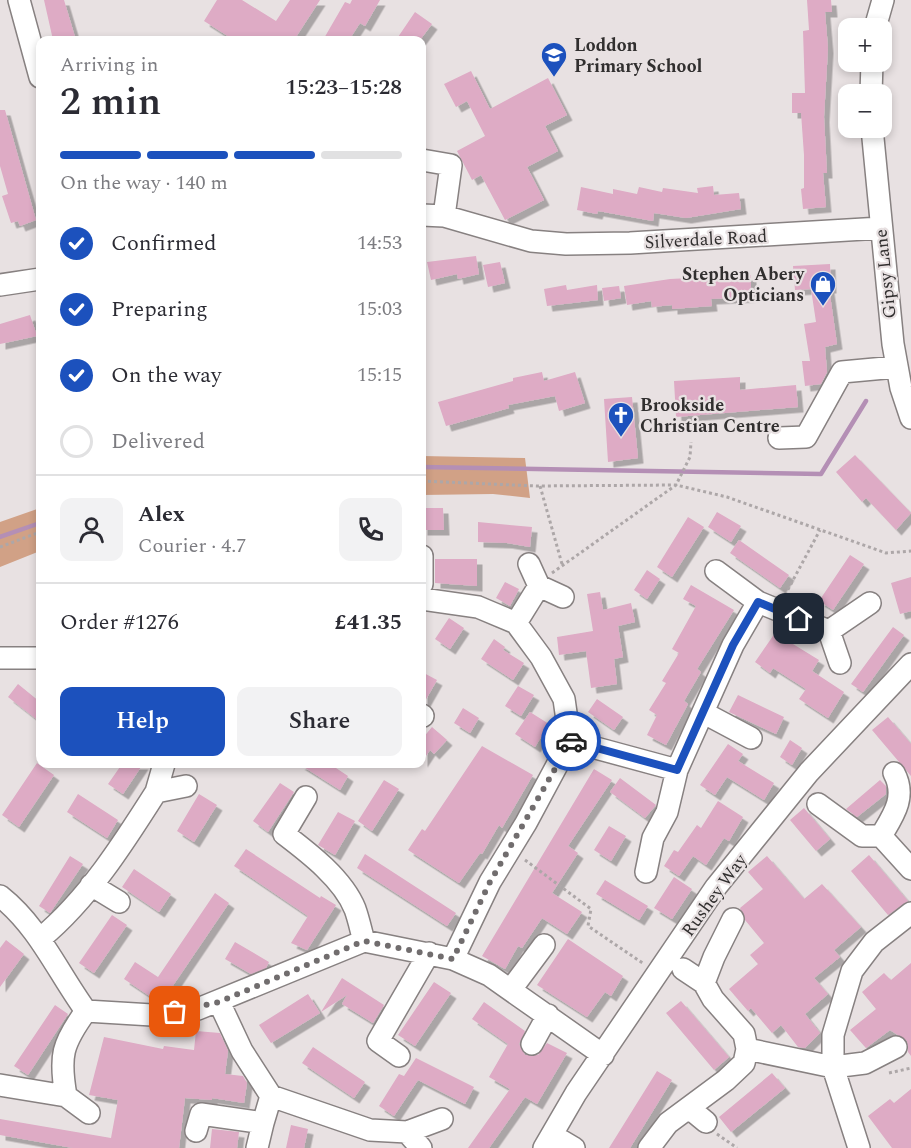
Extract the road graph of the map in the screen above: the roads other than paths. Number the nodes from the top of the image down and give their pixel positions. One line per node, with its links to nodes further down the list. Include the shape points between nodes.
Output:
1 (19, 0): 4 (street)
2 (883, 0): 3 (street)
3 (878, 18)
4 (36, 62)
5 (873, 138): 9 (street, Gipsy Lane)
6 (426, 161): 8 (street, via 451,165)
7 (426, 214): 8 (street, Silverdale Road)
8 (444, 216): 9 (street, Silverdale Road, via 527,248)
9 (881, 228): 12 (street, Gipsy Lane)
10 (36, 280): 11 (street)
11 (0, 285)
12 (896, 368): 13 (street, Gipsy Lane); 14 (street, via 842,372 806,437)
13 (911, 418)
14 (779, 438)
15 (529, 564): 17 (street)
16 (716, 571): 21 (street)
17 (539, 586): 18 (street); 22 (street)
18 (563, 597)
19 (426, 600): 22 (street, via 478,607)
20 (870, 603): 23 (street)
21 (767, 606): 23 (street); 28 (street, via 733,645)
22 (516, 623): 30 (street, via 564,699)
23 (829, 631): 26 (street)
24 (0, 658): 25 (street)
25 (36, 658)
26 (840, 663)
27 (911, 664): 60 (street, Rushey Way, via 809,772 716,887)
28 (704, 713): 29 (street); 32 (street)
29 (751, 738)
30 (570, 741): 32 (street); 50 (street, via 490,882)
31 (163, 768): 35 (street)
32 (677, 770): 40 (street, via 668,812 653,838)
33 (894, 773): 38 (street, via 899,782 899,806)
34 (186, 786): 35 (street)
35 (156, 792): 41 (street)
36 (306, 797): 47 (street, via 276,838 314,859 345,891)
37 (818, 804): 38 (street, via 862,836)
38 (881, 836): 39 (street)
39 (911, 869)
40 (646, 872)
41 (91, 885): 43 (street); 46 (street, via 66,917)
42 (0, 896): 46 (street, via 19,911)
43 (119, 902)
44 (911, 913): 62 (street, via 874,942 852,971 833,1035)
45 (733, 919): 52 (street)
46 (41, 938): 55 (street)
47 (364, 941): 49 (street); 54 (street)
48 (544, 945): 53 (street)
49 (429, 953): 50 (street); 61 (street, via 378,1041)
50 (453, 959): 53 (street)
51 (683, 969): 52 (street)
52 (704, 983): 59 (street, via 744,1034)
53 (512, 988): 56 (street)
54 (219, 1002): 55 (street, via 152,1015); 65 (street, via 242,1051)
55 (86, 1011): 64 (street, via 70,1034 60,1065)
56 (548, 1015): 57 (street); 60 (street)
57 (532, 1044)
58 (896, 1047): 62 (street, via 866,1062)
59 (747, 1049): 62 (street); 66 (street, via 744,1063)
60 (603, 1055): 73 (street, Rushey Way)
61 (399, 1056)
62 (833, 1067): 77 (street)
63 (0, 1085): 64 (street)
64 (66, 1096): 67 (street)
65 (271, 1096): 70 (street); 72 (street, via 370,1130)
66 (689, 1108): 69 (street); 76 (street, via 668,1123)
67 (89, 1113)
68 (441, 1119): 72 (street)
69 (706, 1122)
70 (263, 1123): 71 (street, via 201,1114); 74 (street)
71 (196, 1131)
72 (414, 1140)
73 (548, 1141): 75 (street)
74 (256, 1148)
75 (574, 1148)
76 (649, 1148)
77 (859, 1148)

